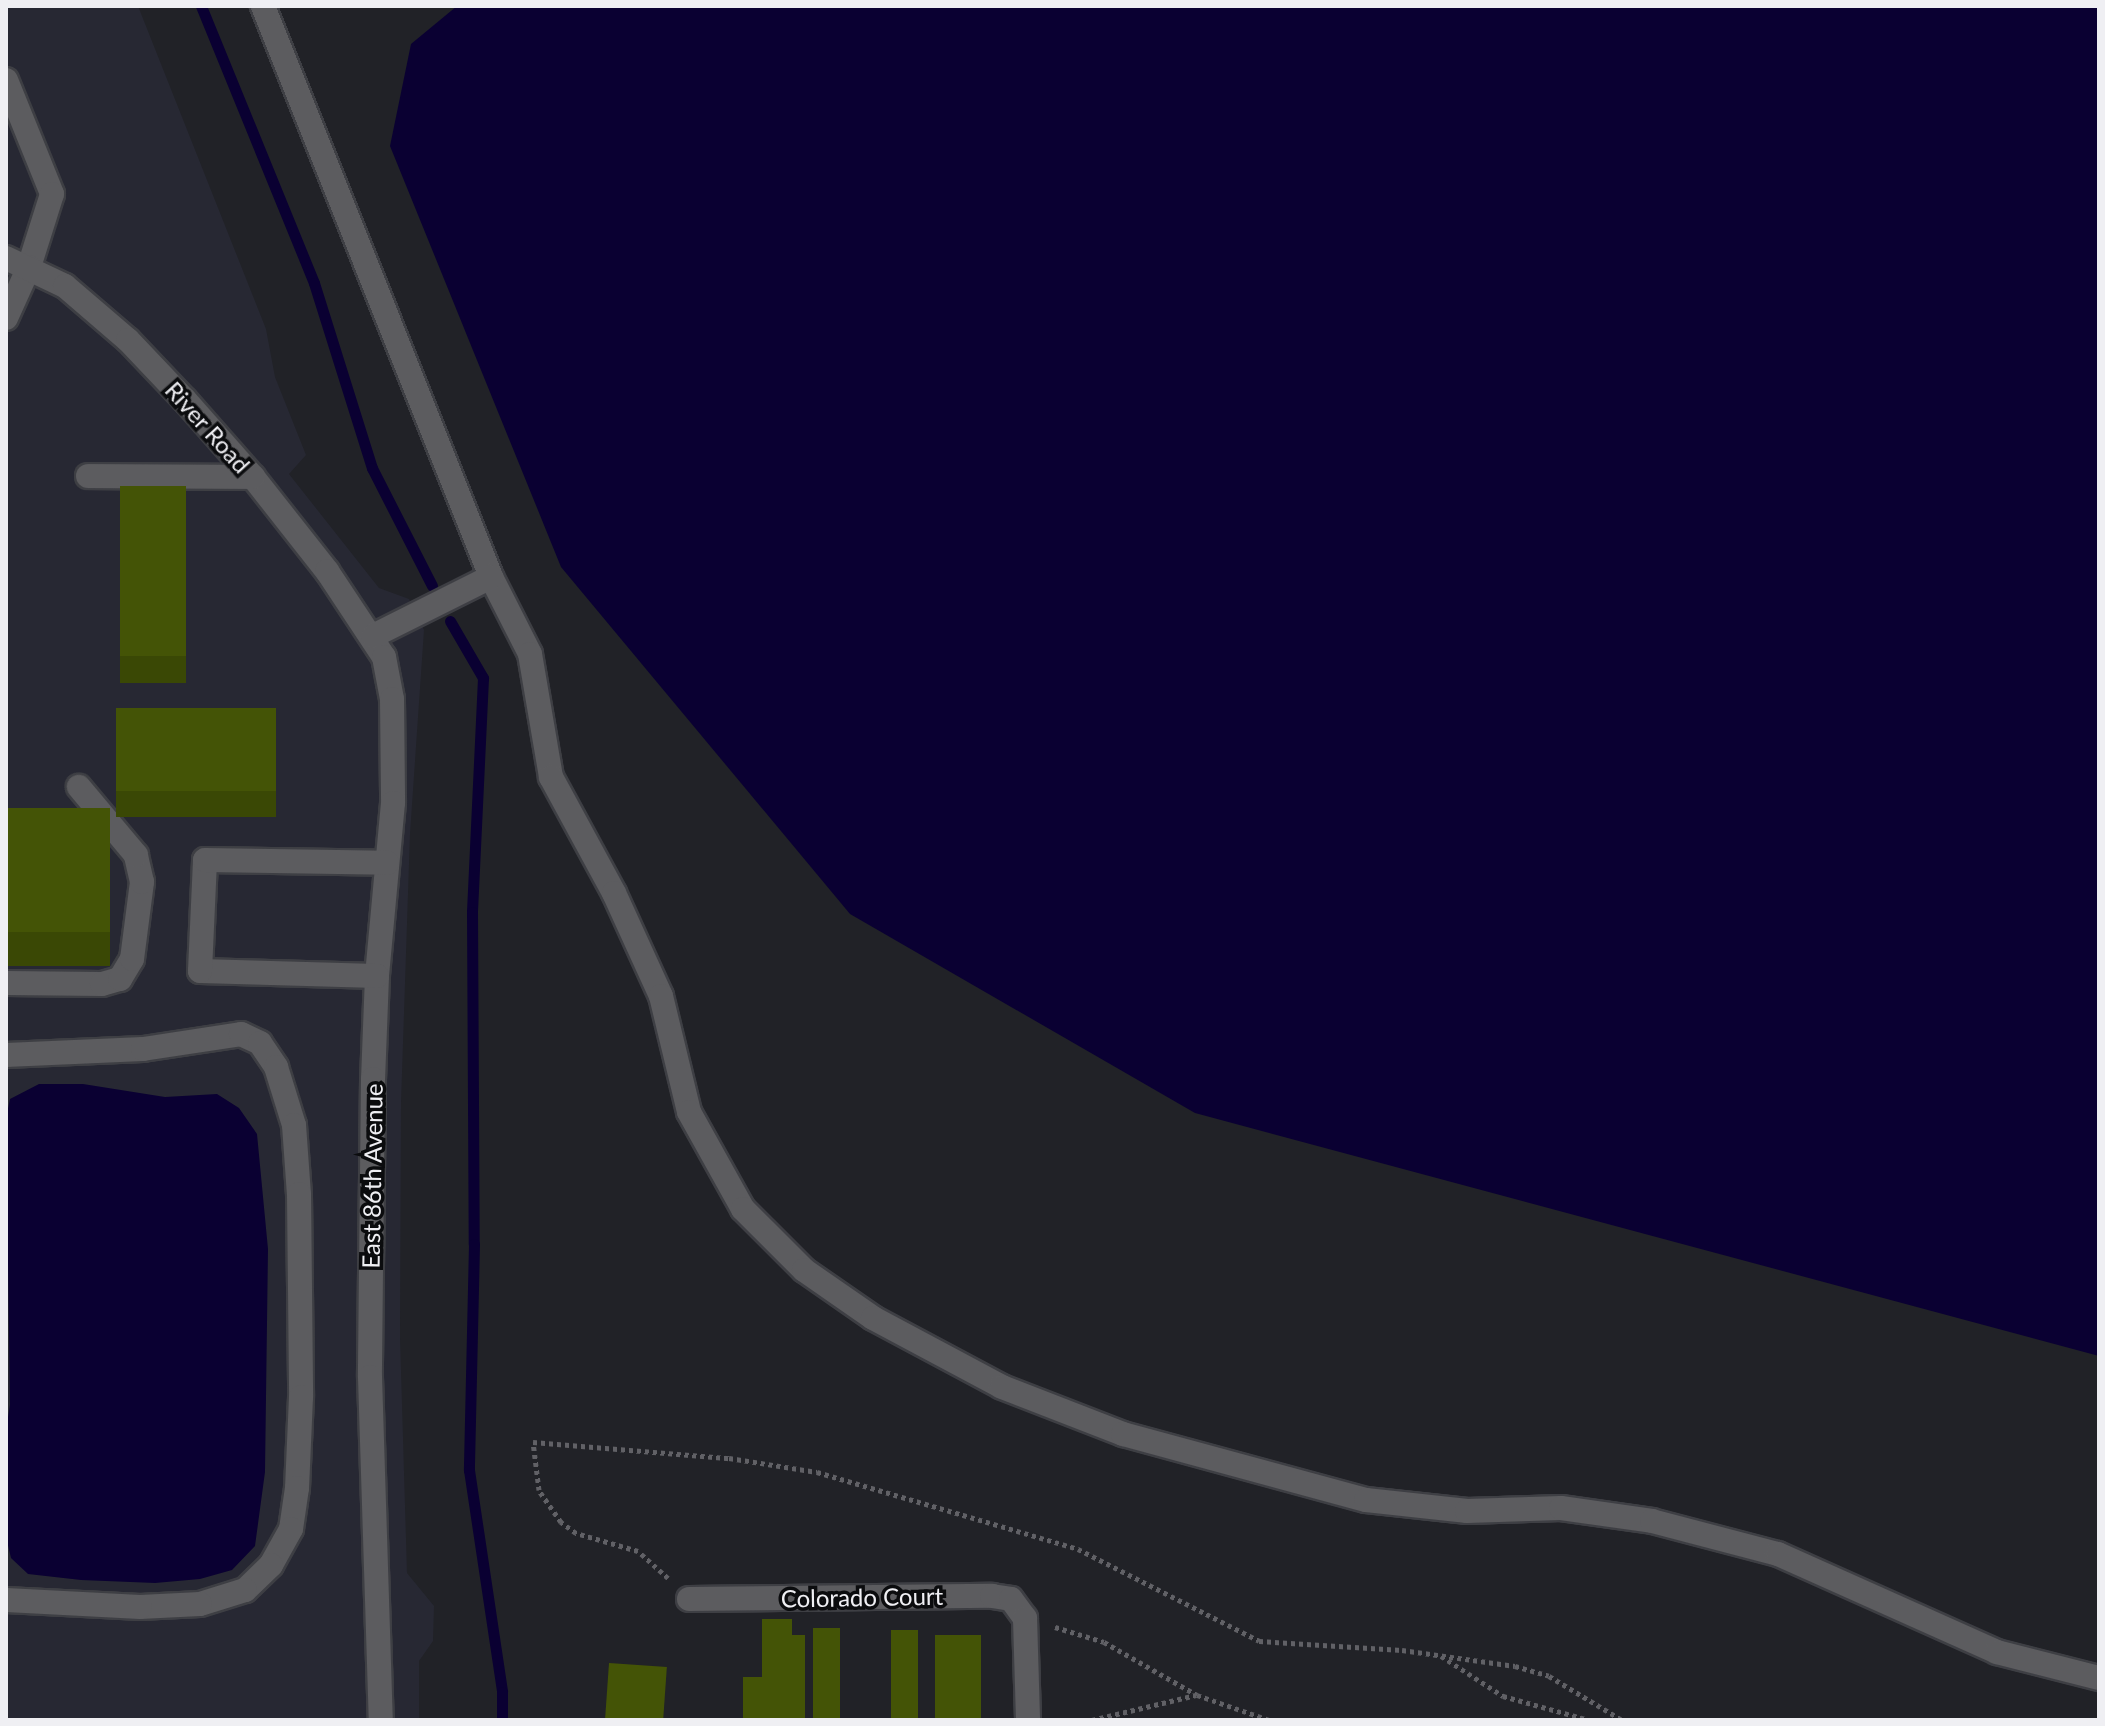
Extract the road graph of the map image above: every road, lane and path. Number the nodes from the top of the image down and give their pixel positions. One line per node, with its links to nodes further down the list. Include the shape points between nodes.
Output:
1 (263, 6): 7 (street)
2 (6, 80): 3 (street, via 52,194)
3 (17, 263): 4 (street); 6 (street, River Road, via 65,286 128,340)
4 (6, 318)
5 (88, 476): 6 (street)
6 (253, 477): 8 (street, River Road)
7 (491, 577): 8 (street); 18 (street, via 530,654 551,777 614,893 661,996 689,1112 743,1209 804,1270 873,1318 1002,1387 1123,1434 1366,1500 1467,1511 1561,1508 1652,1521 1778,1554 1997,1652)
8 (373, 636): 10 (street, East 86th Avenue, via 384,657 392,699 393,803)
9 (79, 787): 12 (street, via 136,855 142,882 132,959 120,979 102,984)
10 (387, 863): 11 (street, East 86th Avenue); 11 (street, via 205,860 200,971)
11 (377, 976): 20 (street, East 86th Avenue, via 370,1377)
12 (6, 983)
13 (6, 1055): 15 (street, via 143,1049 241,1034 260,1043 276,1067 294,1125 301,1397 291,1529 271,1565 245,1590 200,1604 140,1607)
14 (689, 1599): 16 (street, Colorado Court, via 992,1596 1011,1599); 17 (path, via 638,1551 576,1533 561,1522 539,1490 533,1442 729,1458 817,1472 1078,1549 1259,1641)
15 (6, 1600)
16 (1025, 1621): 19 (path, via 1104,1642); 21 (street)
17 (1438, 1654): 24 (path, via 1503,1696); 25 (path, via 1549,1676)
18 (2099, 1678)
19 (1197, 1695): 22 (path); 23 (path)
20 (381, 1720)
21 (1028, 1720)
22 (1092, 1720)
23 (1269, 1720)
24 (1589, 1720)
25 (1622, 1720)

